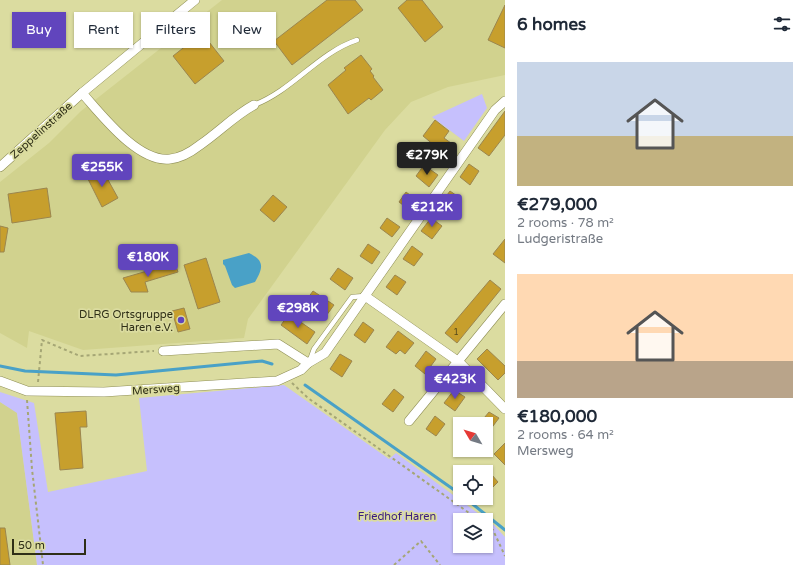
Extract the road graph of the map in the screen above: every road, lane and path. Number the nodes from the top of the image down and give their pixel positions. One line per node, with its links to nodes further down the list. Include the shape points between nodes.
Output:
1 (195, 0): 3 (street, Zeppelinstraße)
2 (358, 40): 5 (lane, via 338,46 278,93)
3 (82, 92): 5 (street, Zeppelinstraße, via 137,149 154,157 169,160 186,155 241,111); 6 (street, Zeppelinstraße)
4 (505, 101): 7 (street, Mersweg, via 495,110)
5 (254, 105)
6 (0, 167)
7 (365, 296): 10 (street); 11 (street, Mersweg, via 325,353)
8 (505, 304): 10 (street)
9 (163, 351): 11 (street, via 278,344); 12 (path, via 80,356 42,340)
10 (459, 362): 16 (street); 17 (street)
11 (308, 363): 13 (street, Mersweg)
12 (38, 376)
13 (288, 377): 15 (street, Mersweg, via 277,381 104,392); 18 (path, via 308,398)
14 (0, 381): 15 (street, Mersweg)
15 (28, 391): 21 (path, via 32,469)
16 (505, 409)
17 (409, 421)
18 (469, 513)
19 (493, 530): 20 (path)
20 (505, 556)
21 (44, 565)
22 (394, 565): 23 (path, via 421,541)
23 (440, 565)

